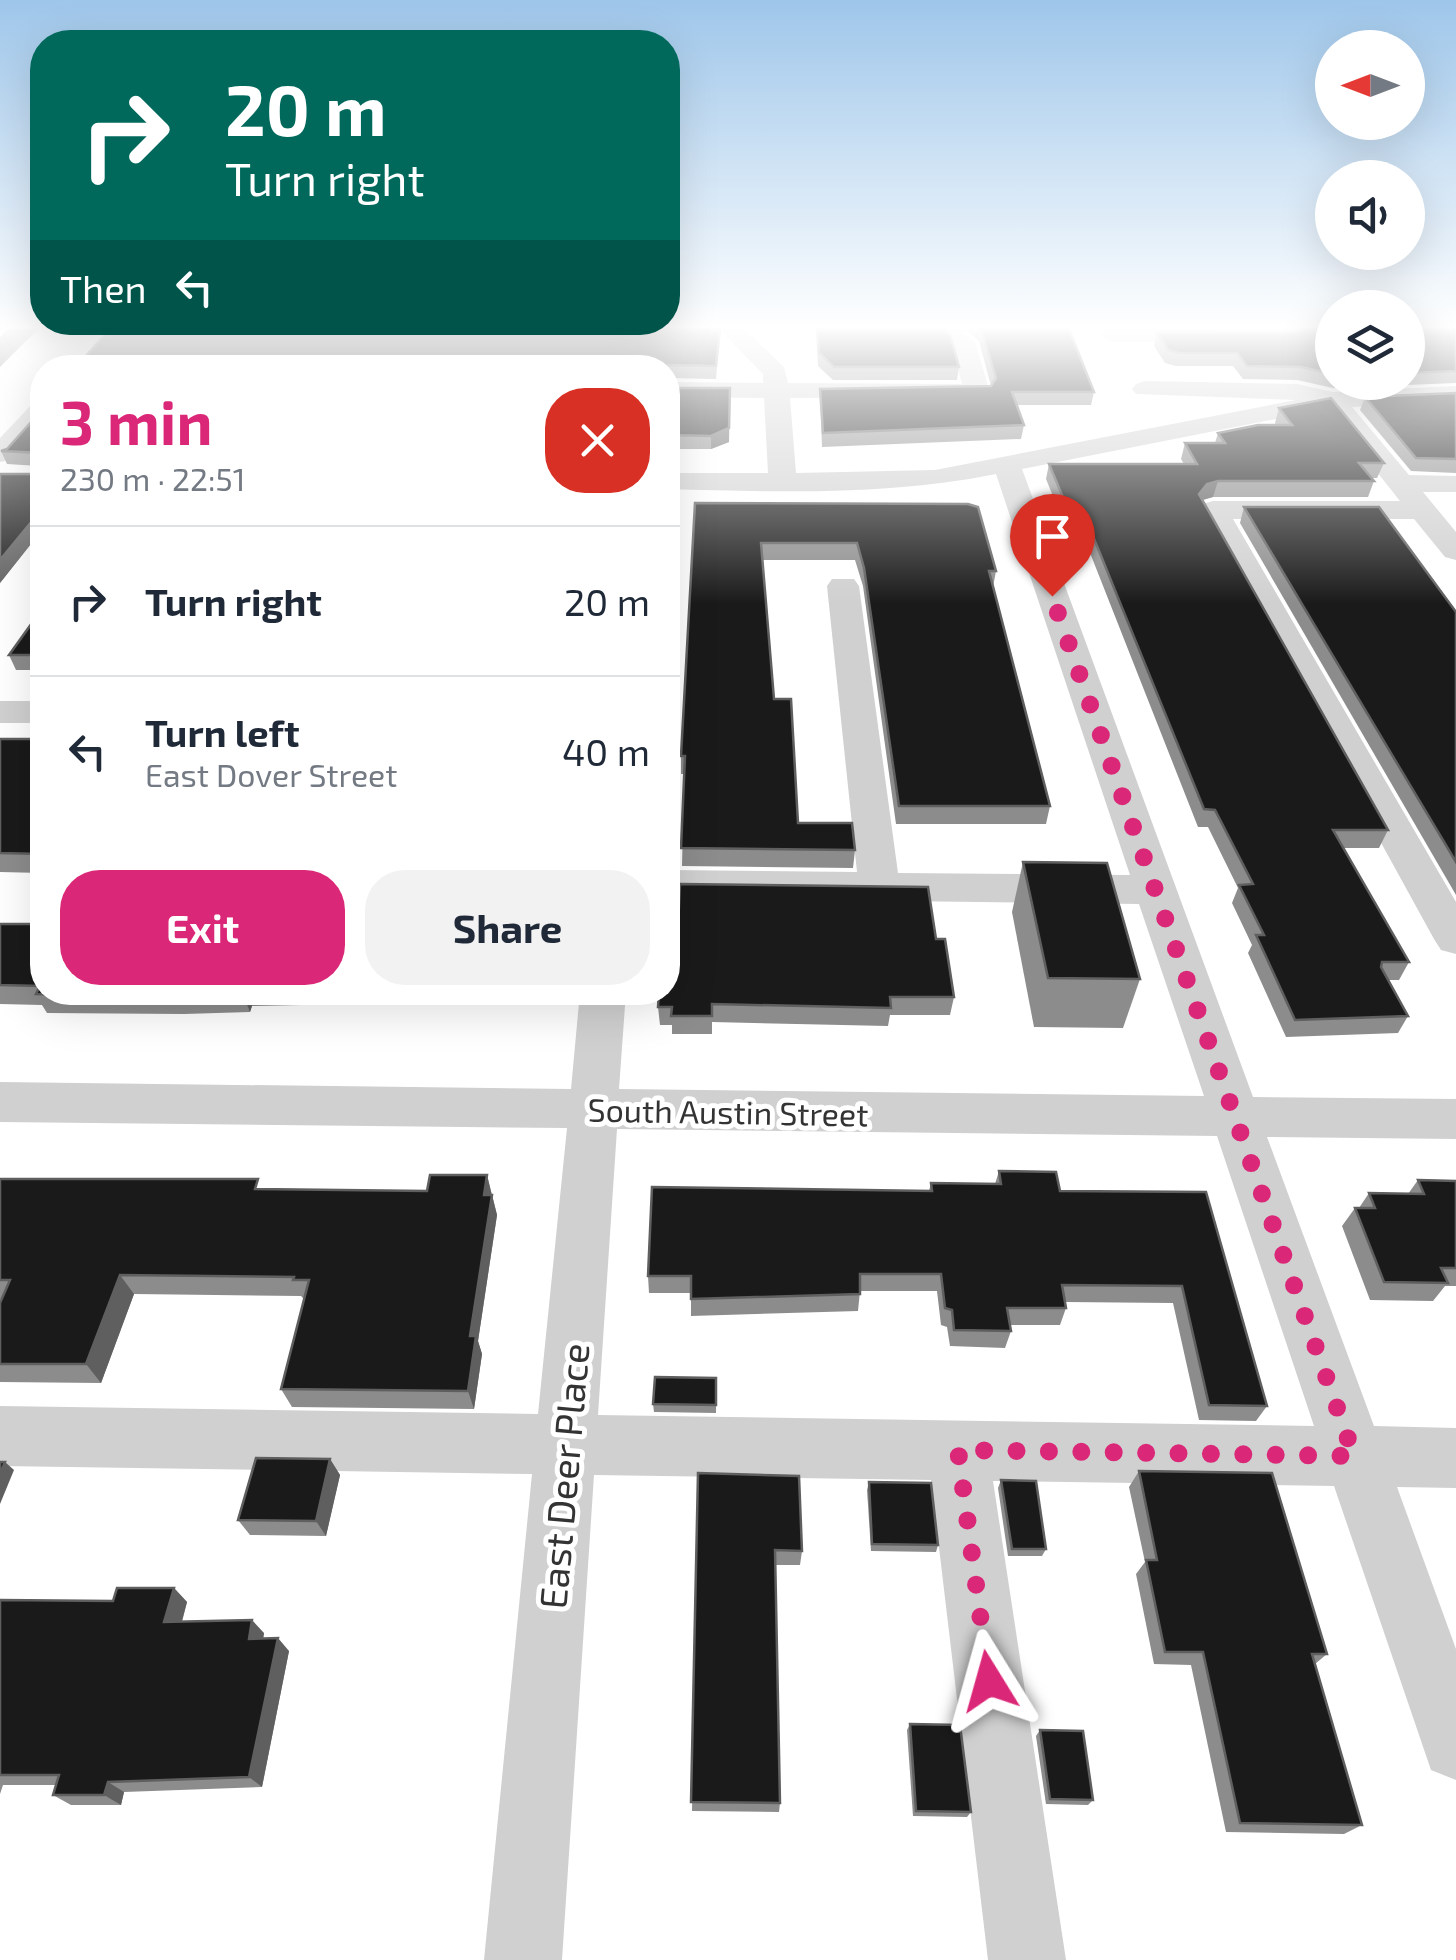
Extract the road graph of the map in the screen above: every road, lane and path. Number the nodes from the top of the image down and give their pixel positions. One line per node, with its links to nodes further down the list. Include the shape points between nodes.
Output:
1 (778, 420): 10 (street)
2 (1191, 420): 6 (street)
3 (1237, 420): 6 (street)
4 (1350, 420): 11 (street)
5 (30, 428): 8 (street)
6 (1202, 428): 7 (street)
7 (1006, 467): 10 (street, via 935,478); 20 (street)
8 (5, 469)
9 (680, 481): 10 (street)
10 (783, 482)
11 (1400, 483): 12 (street); 13 (street)
12 (1456, 484)
13 (1422, 510): 14 (street); 21 (street, via 1213,510)
14 (1456, 551)
15 (843, 586): 19 (street)
16 (0, 712): 17 (street)
17 (30, 712)
18 (680, 884): 19 (street)
19 (880, 886): 20 (street)
20 (1156, 890): 25 (street)
21 (1456, 939)
22 (602, 1005): 24 (street, East Deer Place)
23 (0, 1102): 24 (street, South Austin Street)
24 (593, 1110): 25 (street, South Austin Street); 28 (street, East Deer Place)
25 (1234, 1116): 26 (street, South Austin Street); 30 (street)
26 (1456, 1119)
27 (0, 1436): 28 (street)
28 (566, 1444): 29 (street); 33 (street, East Deer Place)
29 (958, 1450): 30 (street); 34 (street)
30 (1354, 1456): 31 (street); 32 (street)
31 (1456, 1458)
32 (1456, 1745)
33 (523, 1960)
34 (1026, 1960)

